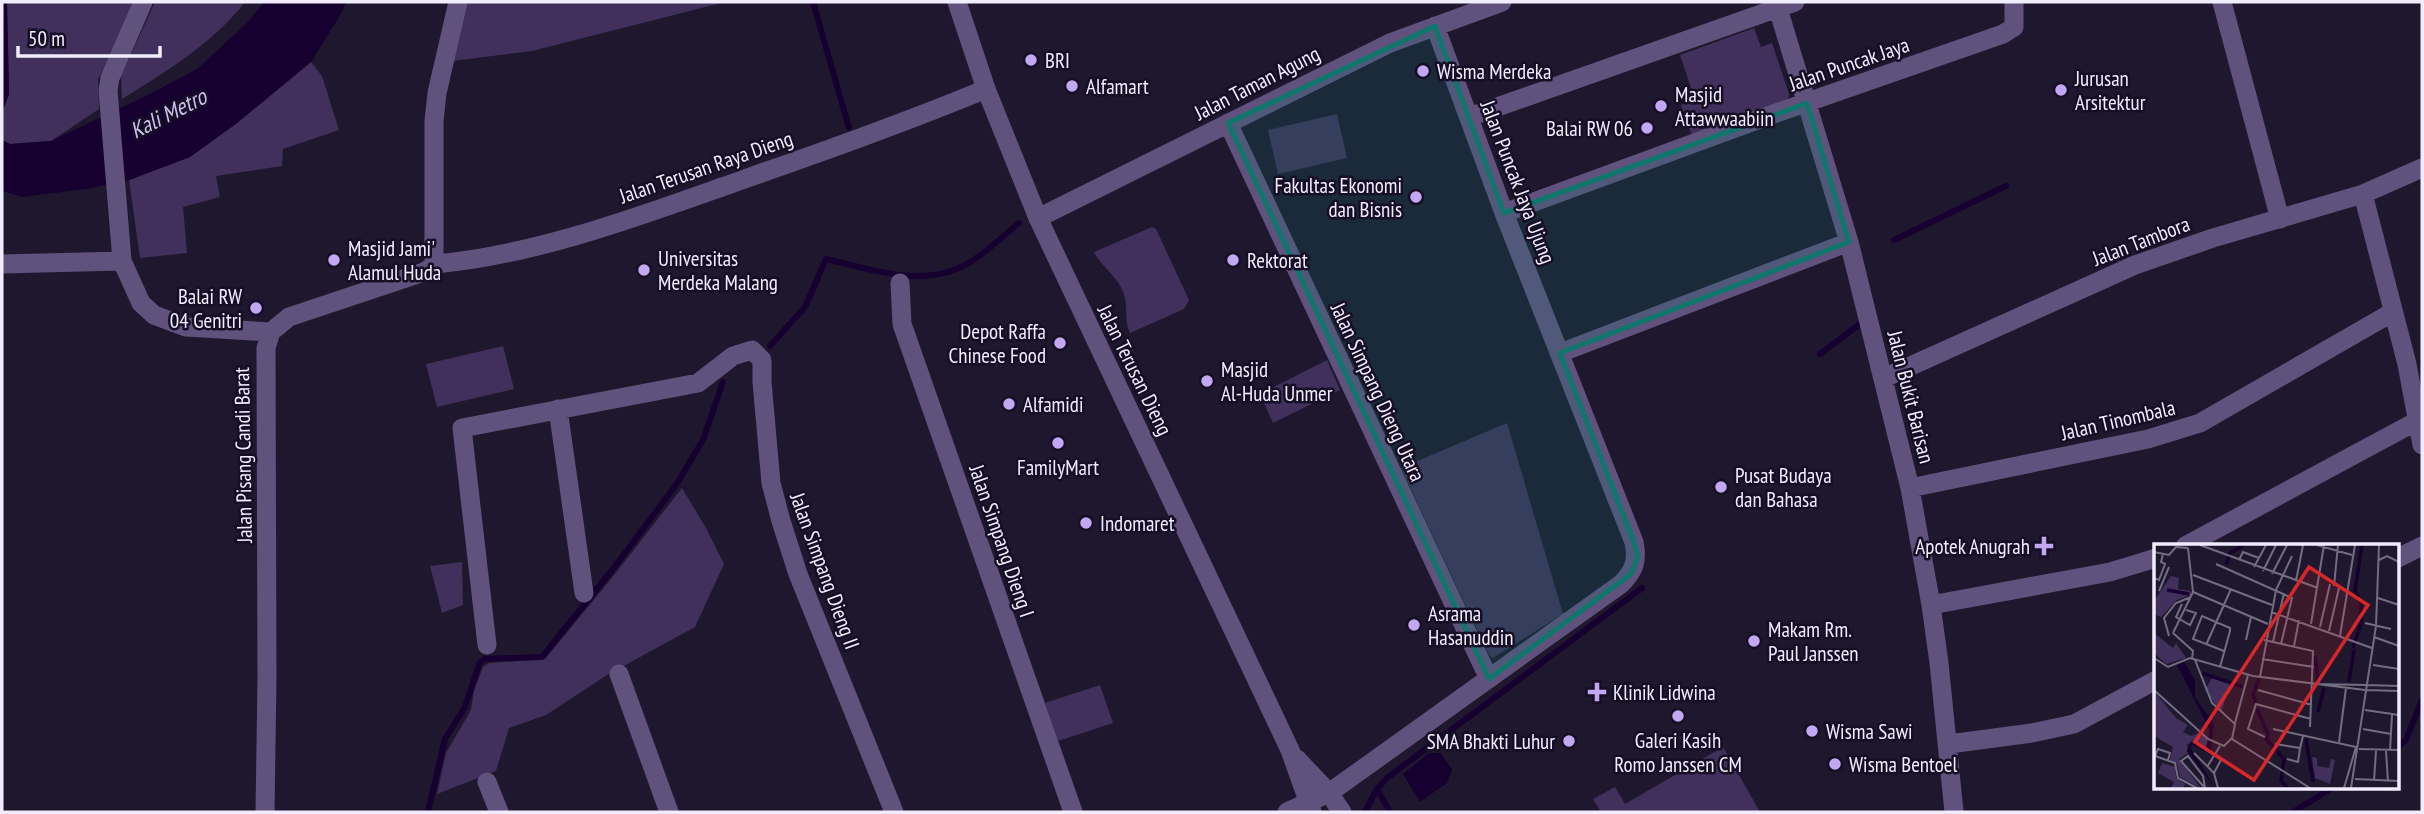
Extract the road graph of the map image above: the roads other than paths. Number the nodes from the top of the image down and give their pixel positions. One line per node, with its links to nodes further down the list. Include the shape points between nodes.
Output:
1 (143, 2): 19 (street, via 110,78 108,108)
2 (458, 2): 21 (street, via 437,93)
3 (957, 2): 9 (street, Jalan Terusan Dieng)
4 (1502, 2): 8 (street, Jalan Taman Agung)
5 (2014, 2): 10 (street, Jalan Puncak Jaya, via 2012,30)
6 (2222, 2): 17 (street)
7 (1783, 4): 10 (street, Jalan Bukit Barisan); 11 (street)
8 (1435, 26): 11 (street, Jalan Puncak Jaya Ujung); 12 (street, Jalan Taman Agung, via 1390,43)
9 (986, 89): 16 (street, Jalan Terusan Dieng); 21 (street, Jalan Terusan Raya Dieng, via 649,213 540,245)
10 (1807, 103): 15 (street, Jalan Puncak Jaya); 18 (street, Jalan Bukit Barisan)
11 (1469, 117): 15 (street, Jalan Puncak Jaya Ujung)
12 (1228, 123): 16 (street, Jalan Taman Agung); 40 (street, Jalan Simpang Dieng Utara)
13 (2422, 167): 14 (street, Jalan Tambora)
14 (2363, 194): 17 (street, Jalan Tambora); 23 (street)
15 (1504, 212): 25 (street, Jalan Puncak Jaya Ujung)
16 (1038, 218): 43 (street, Jalan Terusan Dieng)
17 (2280, 219): 27 (street, Jalan Tambora, via 2135,265)
18 (1849, 242): 25 (street); 27 (street, Jalan Bukit Barisan)
19 (122, 261): 20 (street); 24 (street, via 141,303 168,322)
20 (2, 264)
21 (435, 264): 24 (street, via 424,272 298,313)
22 (900, 283): 51 (street, Jalan Simpang Dieng I, via 902,324)
23 (2393, 312): 26 (street); 31 (street, Jalan Tinombala, via 2200,423 2148,439)
24 (271, 332): 47 (street, Jalan Pisang Candi Barat, via 264,356)
25 (1560, 353): 40 (street, Jalan Puncak Jaya Ujung, via 1637,557 1631,574 1621,584)
26 (2415, 360): 29 (street)
27 (1884, 378): 31 (street, Jalan Bukit Barisan)
28 (558, 409): 36 (street); 38 (street, Jalan Simpang Dieng II, via 462,428); 50 (street, Jalan Simpang Dieng II, via 698,383 733,356 752,350 759,354 771,484 781,521)
29 (2417, 421): 30 (street); 32 (street)
30 (2422, 444)
31 (1910, 488): 37 (street, Jalan Bukit Barisan)
32 (2189, 544)
33 (2422, 546): 34 (street)
34 (2400, 557)
35 (2154, 559): 37 (street, via 2110,572)
36 (584, 593)
37 (1931, 605): 42 (street, Jalan Bukit Barisan)
38 (486, 645)
39 (619, 674): 49 (street)
40 (1489, 679): 45 (street)
41 (2154, 681): 42 (street, via 2074,724)
42 (1949, 744): 54 (street, Jalan Bukit Barisan)
43 (1290, 750): 45 (street, Jalan Terusan Dieng); 46 (street, Jalan Terusan Dieng)
44 (487, 782): 48 (street)
45 (1329, 793): 46 (street); 53 (street, Jalan Terusan Dieng)
46 (1310, 808): 52 (street)
47 (265, 812)
48 (499, 812)
49 (670, 812)
50 (894, 812)
51 (1073, 812)
52 (1287, 812)
53 (1342, 812)
54 (1954, 812)

